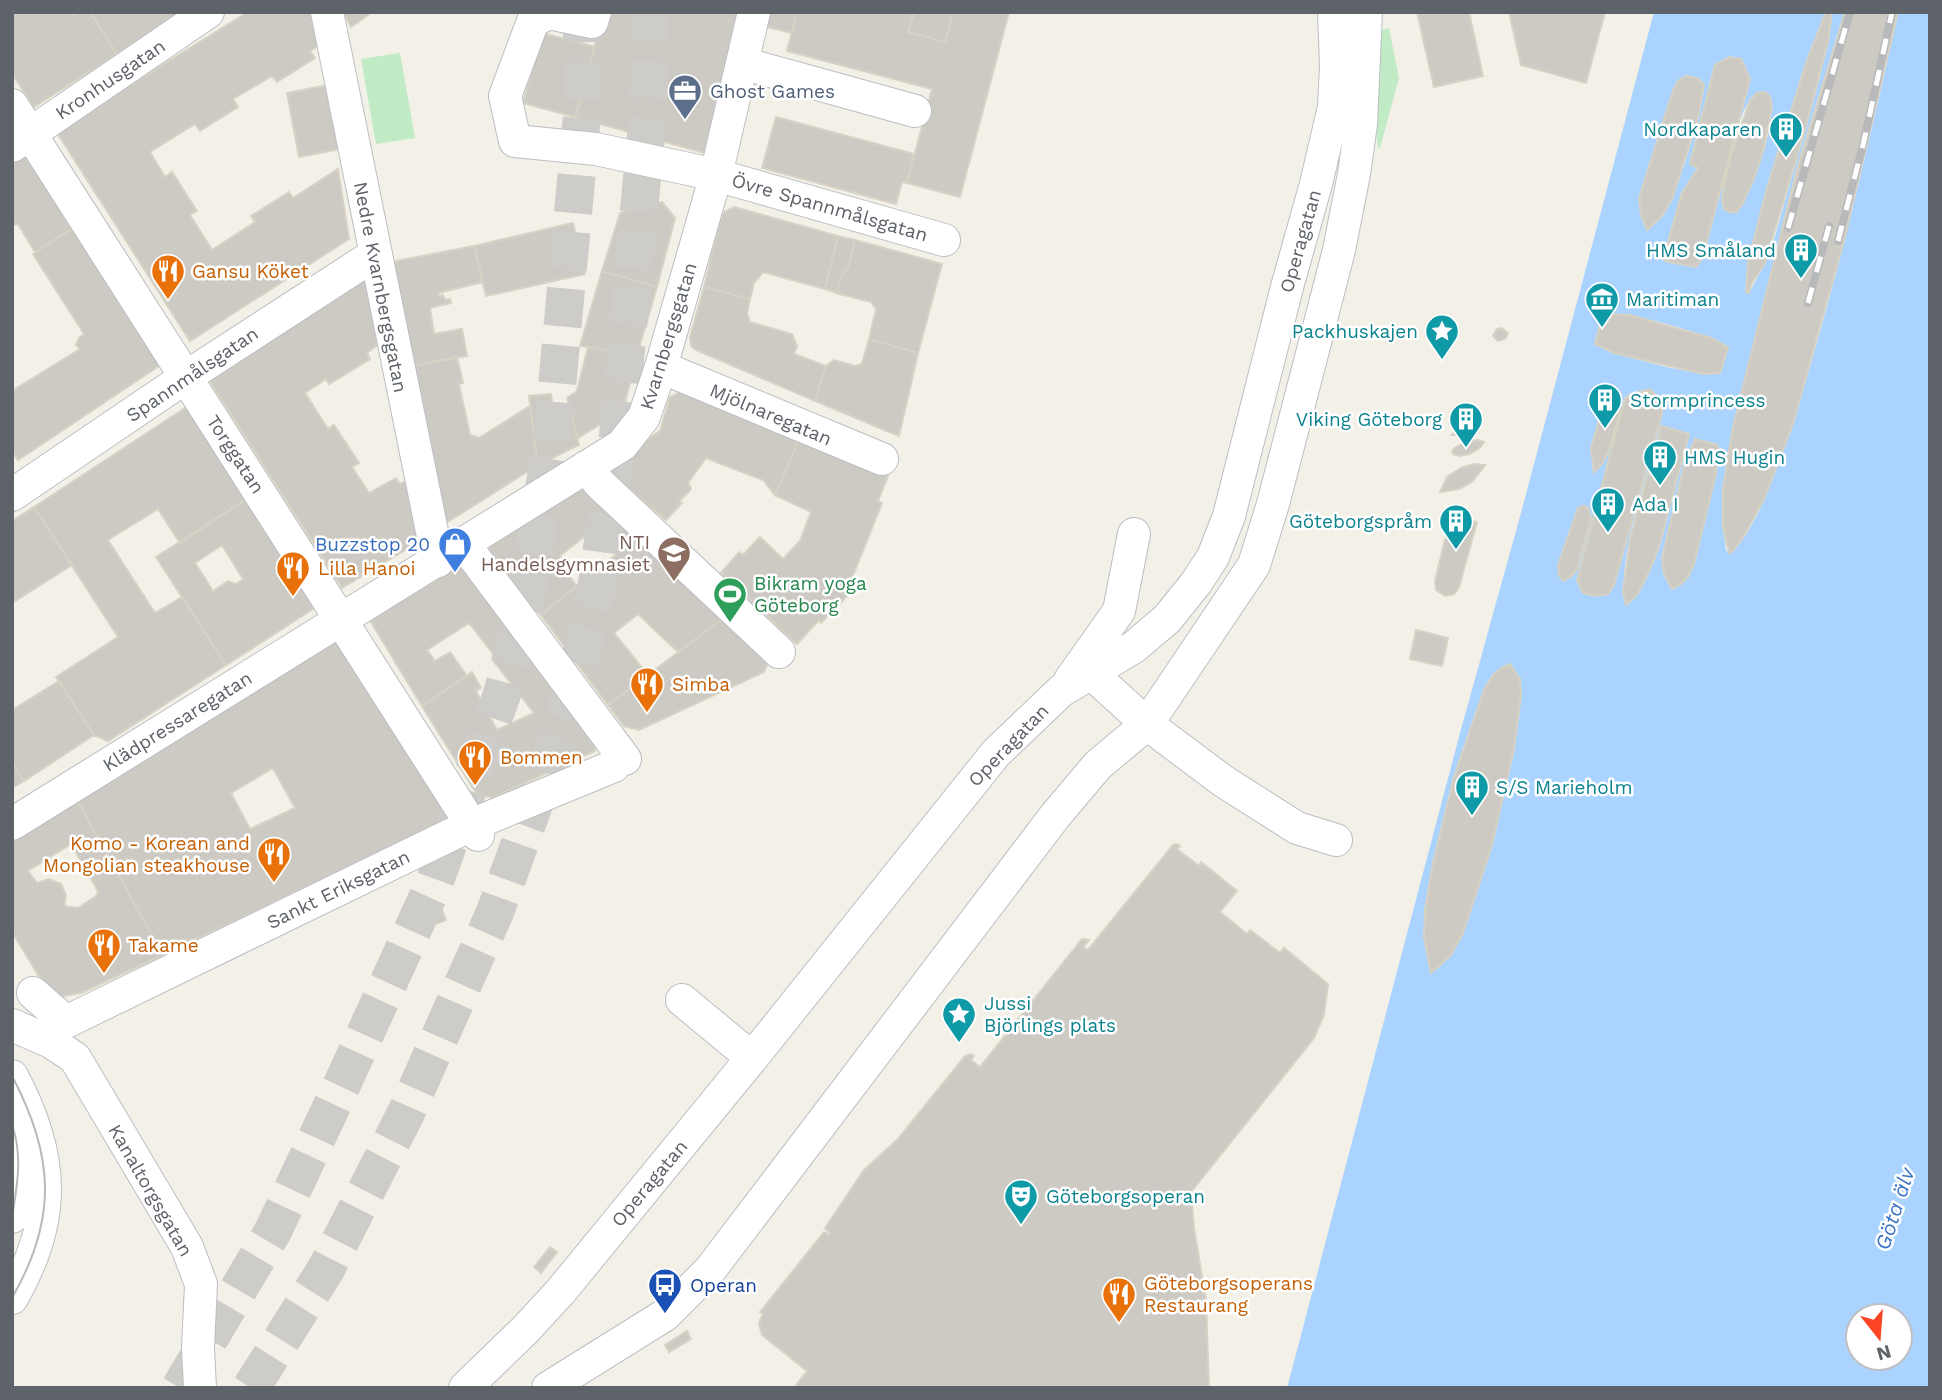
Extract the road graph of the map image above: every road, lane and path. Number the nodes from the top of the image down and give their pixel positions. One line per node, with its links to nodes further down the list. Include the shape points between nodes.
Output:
1 (208, 12): 10 (street, Kronhusgatan)
2 (327, 12): 13 (street, Nedre Kvarnbergsgatan)
3 (595, 12): 11 (street, Övre Spannmålsgatan, via 592,22 549,13 533,21 505,96 515,141 596,149)
4 (754, 12): 7 (street, Kvarnbergsgatan)
5 (1334, 12): 23 (street, Operagatan, via 1334,107 1229,516 1213,557 1167,619 1134,647)
6 (1366, 12): 25 (street, Operagatan, via 1365,75 1354,174 1339,250 1273,504 1254,565)
7 (742, 63): 9 (street); 11 (street, Kvarnbergsgatan)
8 (12, 105): 10 (street, Torggatan)
9 (915, 111)
10 (22, 140): 15 (street, Torggatan)
11 (716, 175): 12 (street, Övre Spannmålsgatan); 14 (street, Kvarnbergsgatan)
12 (944, 240)
13 (374, 255): 15 (street, Spannmålsgatan); 20 (street, Nedre Kvarnbergsgatan)
14 (661, 367): 16 (street, Mjölnaregatan); 17 (street, Kvarnbergsgatan, via 643,417 622,445)
15 (186, 377): 18 (street, Spannmålsgatan); 21 (street, Torggatan)
16 (882, 459)
17 (586, 467): 20 (street, Kvarnbergsgatan); 22 (street)
18 (12, 495)
19 (1134, 534): 24 (street, via 1119,611)
20 (451, 552): 21 (street, Kvarnbergsgatan); 26 (street, Nedre Kvarnbergsgatan)
21 (341, 618): 27 (street, Torggatan); 28 (street, Klädpressaregatan)
22 (779, 652)
23 (1091, 673): 24 (street, Operagatan); 25 (street)
24 (1062, 691): 34 (street, Operagatan, via 996,753)
25 (1147, 724): 29 (street, via 1223,781 1297,828); 41 (street, Operagatan, via 1098,765 1055,816 709,1270 665,1315)
26 (620, 762): 27 (street, Sankt Eriksgatan)
27 (469, 822): 33 (street, Sankt Eriksgatan)
28 (12, 824)
29 (1336, 840)
30 (33, 993): 33 (street)
31 (682, 1000): 34 (street)
32 (12, 1026): 33 (street, via 51,1042)
33 (69, 1038): 39 (street, Kanaltorgsgatan, via 75,1058 187,1247 201,1284)
34 (752, 1058): 40 (street, Operagatan, via 561,1291)
35 (12, 1076): 38 (street, via 39,1138 46,1195 40,1229)
36 (12, 1125): 37 (street, via 18,1147)
37 (12, 1217)
38 (12, 1298)
39 (200, 1388)
40 (465, 1388)
41 (548, 1388)

